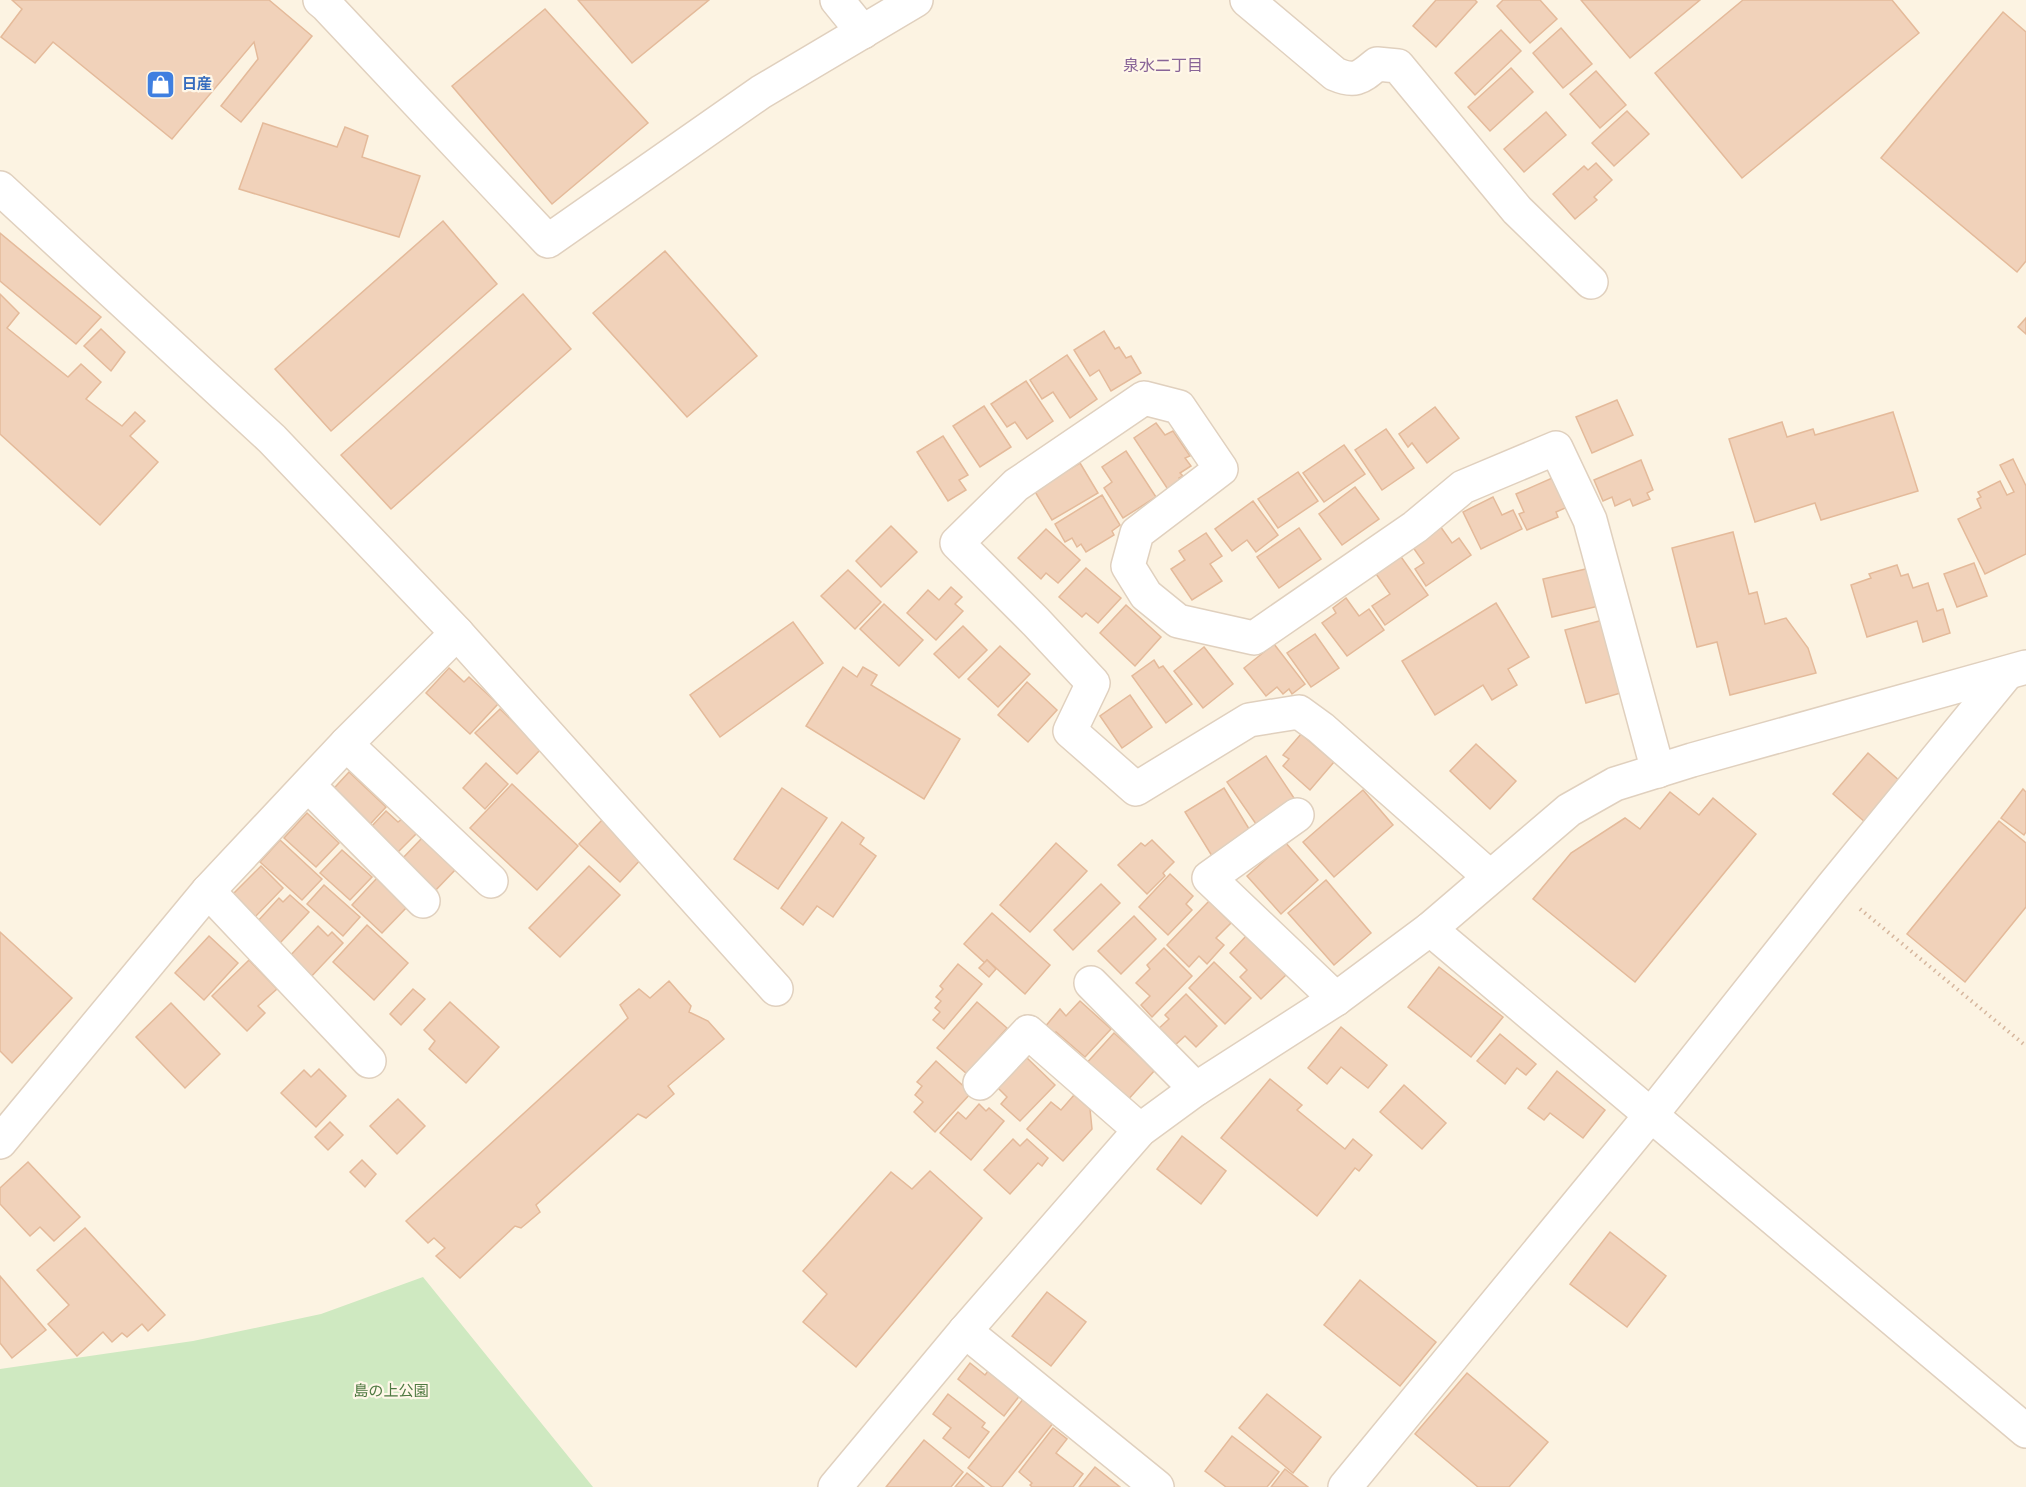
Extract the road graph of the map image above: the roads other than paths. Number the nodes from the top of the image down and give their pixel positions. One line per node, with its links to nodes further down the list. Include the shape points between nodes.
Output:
1 (320, 0): 5 (street, via 548,241 760,92)
2 (837, 0): 5 (street)
3 (916, 0): 5 (street)
4 (1246, 0): 7 (street, via 1335,74 1360,78 1377,64 1398,66 1517,210)
5 (863, 32)
6 (0, 188): 8 (street, via 230,398)
7 (1591, 282)
8 (457, 633): 10 (street); 20 (street)
9 (2017, 670): 11 (street); 25 (street, via 1832,887)
10 (346, 744): 12 (street); 15 (street)
11 (1658, 771): 14 (street, via 1615,784 1569,810); 14 (street, via 1590,520 1556,448 1463,487 1415,527 1254,638 1178,621 1146,595 1128,566 1137,533 1221,470 1179,406 1144,398 1016,485 957,543 1093,682 1070,731 1136,789 1249,720 1299,712)
12 (308, 785): 16 (street); 17 (street)
13 (1297, 815): 21 (street, via 1209,878)
14 (1490, 877): 18 (street)
15 (491, 881)
16 (208, 891): 22 (street); 27 (street)
17 (423, 901)
18 (1430, 929): 21 (street); 25 (street)
19 (1091, 983): 24 (street)
20 (776, 989)
21 (1336, 999): 24 (street)
22 (369, 1061)
23 (980, 1083): 26 (street, via 1028,1032)
24 (1196, 1089): 26 (street)
25 (1651, 1115): 29 (street); 32 (street)
26 (1140, 1130): 28 (street)
27 (0, 1142)
28 (965, 1331): 30 (street); 31 (street)
29 (2026, 1431)
30 (835, 1487)
31 (1157, 1487)
32 (1344, 1487)

